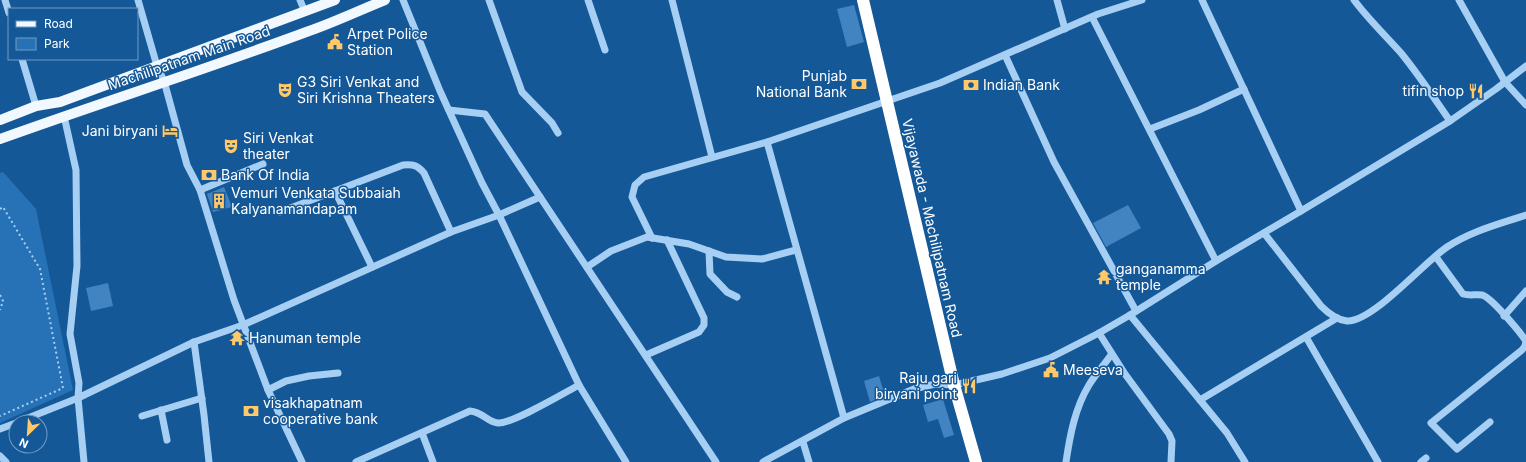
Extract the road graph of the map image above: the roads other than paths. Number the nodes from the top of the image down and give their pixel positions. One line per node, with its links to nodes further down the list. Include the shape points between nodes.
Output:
1 (5, 0): 16 (street)
2 (138, 0): 23 (street)
3 (300, 0): 17 (street)
4 (336, 0): 17 (main road, Machilipatnam Main Road)
5 (385, 0): 25 (main road, Machilipatnam Main Road, via 311,30)
6 (403, 0): 31 (street)
7 (489, 0): 36 (street, via 522,92)
8 (588, 0): 20 (street)
9 (672, 0): 39 (street)
10 (863, 0): 28 (highway, Vijayawada - Machilipatnam Road)
11 (1057, 0): 19 (street)
12 (1142, 0): 18 (street)
13 (1202, 0): 27 (street)
14 (1354, 0): 34 (street, via 1422,79)
15 (1459, 0): 26 (street)
16 (8, 10)
17 (305, 12): 23 (main road, Machilipatnam Main Road)
18 (1092, 17): 19 (street); 35 (street)
19 (1065, 29): 21 (street)
20 (605, 50)
21 (1005, 55): 28 (street); 60 (street, via 1054,162)
22 (22, 60): 30 (street)
23 (157, 66): 25 (street); 30 (main road, Machilipatnam Main Road, via 60,102)
24 (1526, 66): 26 (street)
25 (164, 81): 32 (main road, Machilipatnam Main Road); 41 (street, via 187,165)
26 (1505, 82): 29 (street); 34 (street)
27 (1244, 89): 35 (street, via 1200,110); 44 (street)
28 (887, 102): 38 (street); 71 (highway, Vijayawada - Machilipatnam Road)
29 (1526, 105)
30 (36, 106): 33 (main road, Machilipatnam Main Road)
31 (449, 110): 43 (street, via 485,114); 46 (street)
32 (64, 116): 37 (main road, Machilipatnam Main Road); 73 (street, via 76,170 77,266 70,334 79,382)
33 (0, 120)
34 (1450, 121): 44 (street)
35 (1150, 129): 55 (street)
36 (558, 133)
37 (0, 139)
38 (767, 142): 39 (street); 52 (street)
39 (712, 157): 50 (street, via 644,177 635,184 632,197)
40 (263, 164): 41 (street)
41 (200, 190): 63 (street)
42 (335, 191): 45 (street); 48 (street, via 403,164 418,166 424,173); 56 (street)
43 (540, 197): 46 (street); 57 (street)
44 (1301, 211): 49 (street)
45 (280, 212)
46 (499, 215): 48 (street); 70 (street)
47 (1526, 215): 54 (street, via 1473,232)
48 (451, 232): 56 (street)
49 (1264, 233): 55 (street); 62 (street, via 1321,306 1330,316)
50 (652, 238): 51 (street); 57 (street, via 647,237 611,251)
51 (667, 240): 53 (street); 67 (street, via 704,318 704,325 699,332)
52 (796, 250): 53 (street, via 762,259 726,257); 79 (street)
53 (709, 251): 59 (street, via 710,274 727,292)
54 (1436, 257): 61 (street, via 1463,294 1488,298); 62 (street, via 1374,310 1346,321)
55 (1216, 261): 60 (street)
56 (372, 267): 63 (street)
57 (587, 267): 67 (street)
58 (1526, 291): 61 (street)
59 (737, 297)
60 (1133, 313): 64 (street); 75 (street)
61 (1504, 316): 80 (street, via 1526,341 1525,346 1431,423 1458,449)
62 (1337, 318): 65 (street)
63 (243, 325): 66 (street); 72 (street)
64 (1099, 333): 68 (street); 71 (street, via 1050,358 1002,374)
65 (1306, 337): 75 (street); 99 (street)
66 (194, 342): 73 (street); 74 (street)
67 (646, 355): 92 (street)
68 (1111, 355): 96 (street, via 1082,398 1075,417); 97 (street, via 1169,434 1172,442)
69 (338, 373): 72 (street, via 286,381)
70 (579, 385): 81 (street, via 503,423 493,422 476,411 470,411); 91 (street)
71 (954, 385): 79 (street, via 935,384 914,389); 95 (highway, Vijayawada - Machilipatnam Road)
72 (268, 390): 88 (street)
73 (78, 398): 77 (street); 86 (street)
74 (202, 398): 76 (street); 87 (street)
75 (1200, 400): 98 (street, via 1227,433)
76 (161, 410): 78 (street); 82 (street)
77 (37, 414)
78 (142, 416)
79 (844, 418): 83 (street)
80 (1490, 422)
81 (422, 433): 89 (street); 90 (street)
82 (167, 440)
83 (803, 442): 93 (street); 94 (street)
84 (0, 456): 85 (street)
85 (6, 462)
86 (84, 462)
87 (208, 462)
88 (302, 462)
89 (356, 462)
90 (433, 462)
91 (626, 462)
92 (716, 462)
93 (763, 462)
94 (809, 462)
95 (976, 462)
96 (1066, 462)
97 (1171, 462)
98 (1245, 462)
99 (1378, 462)

